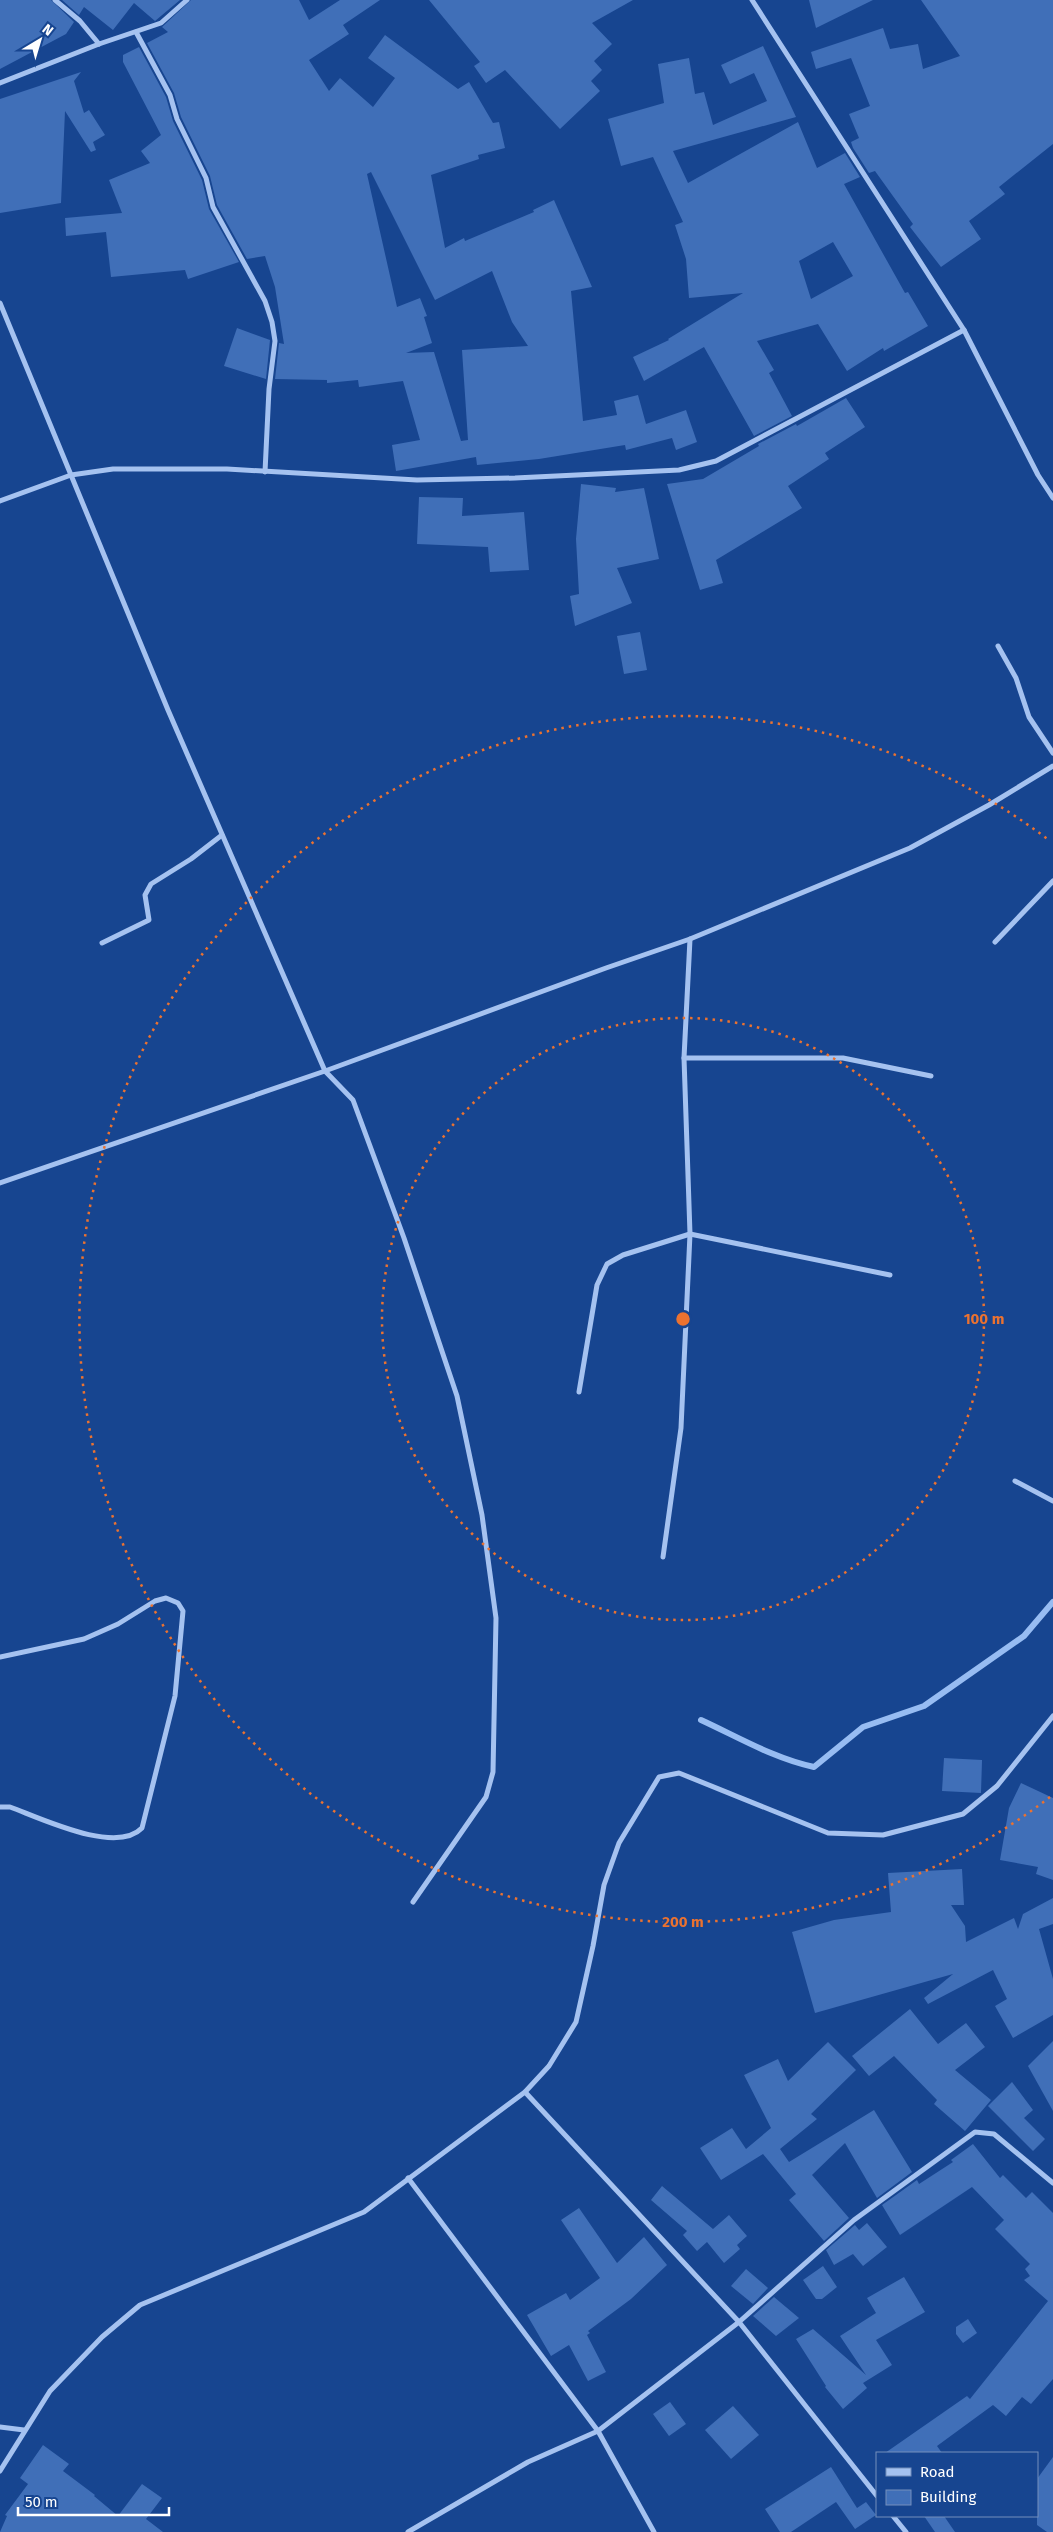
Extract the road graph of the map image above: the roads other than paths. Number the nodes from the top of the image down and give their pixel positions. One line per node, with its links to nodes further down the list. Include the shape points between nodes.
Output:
1 (55, 0): 5 (street)
2 (187, 0): 4 (street, via 161,23)
3 (752, 0): 8 (street)
4 (136, 32): 5 (street); 9 (street, via 170,95 177,119 206,178 213,207 265,301 272,322 275,341)
5 (100, 44): 6 (street)
6 (0, 83)
7 (0, 303): 10 (street)
8 (964, 330): 9 (street, via 716,461 679,470 417,480); 11 (street)
9 (265, 472): 10 (street, via 113,469)
10 (70, 475): 12 (street); 16 (street)
11 (1053, 498)
12 (0, 501)
13 (998, 646): 14 (street, via 1016,678 1029,717)
14 (1053, 752)
15 (1053, 766): 18 (street, via 910,848)
16 (222, 834): 20 (street, via 191,859 151,884 145,896 149,920); 22 (street)
17 (1053, 881): 19 (street)
18 (690, 940): 21 (street); 22 (street)
19 (995, 942)
20 (102, 943)
21 (684, 1058): 23 (street, via 843,1058); 25 (street)
22 (325, 1071): 24 (street); 34 (street, via 353,1100 457,1396 482,1515 496,1618 493,1772 486,1797)
23 (931, 1076)
24 (0, 1183)
25 (690, 1234): 26 (street); 27 (street, via 623,1255 607,1264 597,1285); 30 (street, via 681,1428)
26 (890, 1275)
27 (579, 1392)
28 (1015, 1481): 29 (street)
29 (1053, 1501)
30 (664, 1557)
31 (0, 1657): 33 (street, via 84,1639 118,1624 154,1601 166,1598 178,1603 183,1610 175,1696 142,1828 121,1838 97,1837)
32 (1053, 1716): 35 (street, via 997,1786 963,1814 883,1835 828,1833 679,1774 659,1777 619,1843 604,1885 576,2022 550,2066)
33 (0, 1807)
34 (414, 1902)
35 (525, 2092): 36 (street); 38 (street)
36 (408, 2178): 40 (street, via 364,2212 140,2305 102,2337 50,2391); 41 (street)
37 (1053, 2183): 38 (street, via 994,2134 975,2132 854,2220)
38 (739, 2322): 41 (street); 43 (street)
39 (0, 2427): 40 (street)
40 (24, 2430): 42 (street)
41 (598, 2431): 45 (street, via 528,2462); 46 (street)
42 (0, 2471)
43 (876, 2495)
44 (894, 2517): 47 (street)
45 (408, 2532)
46 (654, 2532)
47 (906, 2532)

